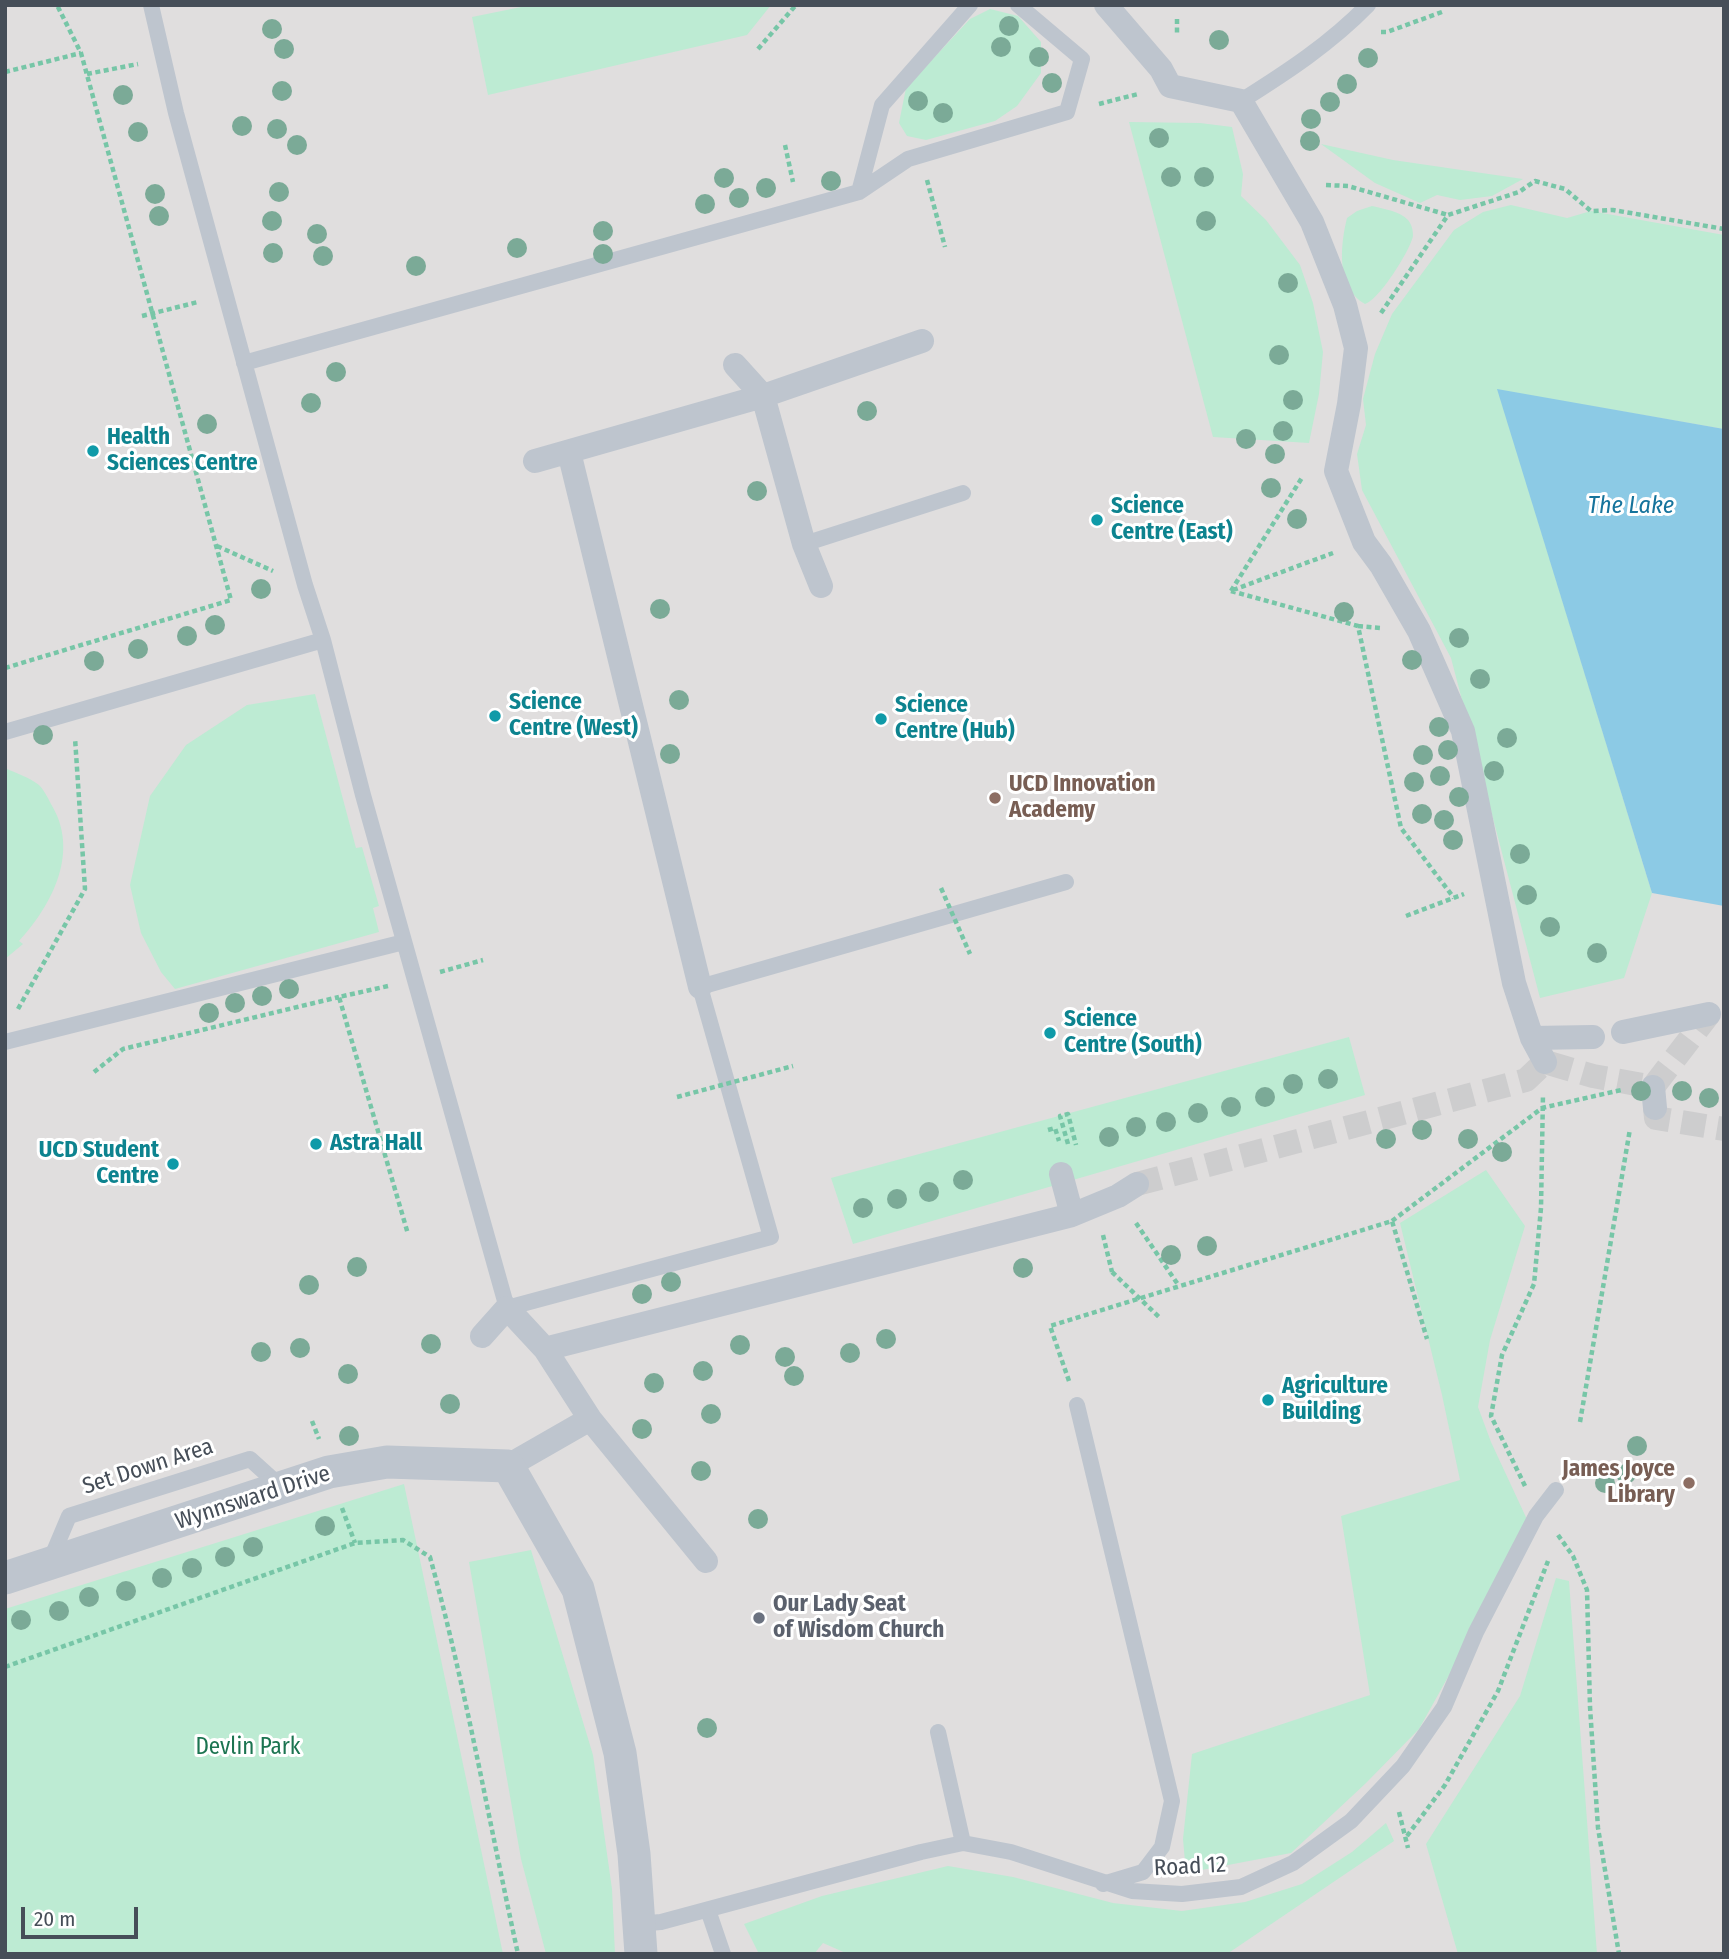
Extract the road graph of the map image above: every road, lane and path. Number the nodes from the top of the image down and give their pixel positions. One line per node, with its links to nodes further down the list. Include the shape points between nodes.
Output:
1 (57, 5): 11 (path)
2 (151, 5): 12 (lane)
3 (796, 5): 10 (path)
4 (970, 5): 21 (lane, via 882,105)
5 (1018, 5): 17 (lane, via 1082,59)
6 (1106, 5): 15 (street)
7 (1368, 5): 9 (lane)
8 (1442, 12): 9 (path, via 1387,32)
9 (1345, 29): 16 (lane)
10 (758, 49)
11 (81, 53): 13 (path); 14 (path)
12 (162, 59): 14 (path); 31 (lane)
13 (5, 72)
14 (87, 74): 27 (path)
15 (1170, 86): 16 (street); 17 (path)
16 (1241, 101): 20 (street)
17 (1068, 113): 19 (lane)
18 (785, 145): 22 (path)
19 (921, 156): 21 (lane, via 908,159); 25 (path)
20 (1290, 184): 23 (path, via 1348,186); 30 (street, via 1312,222 1345,305)
21 (859, 192): 22 (lane)
22 (799, 210): 31 (lane)
23 (1448, 215): 24 (path, via 1519,192 1535,181 1565,189 1591,211 1613,210); 30 (path)
24 (1724, 229)
25 (945, 247)
26 (201, 301): 27 (path)
27 (152, 314): 28 (path); 40 (path)
28 (142, 316)
29 (922, 341): 33 (street)
30 (1356, 348): 38 (street, via 1336,471)
31 (244, 363): 41 (lane)
32 (735, 365): 33 (street)
33 (763, 396): 34 (street); 39 (street)
34 (569, 452): 35 (street); 55 (street)
35 (535, 461)
36 (1305, 474): 43 (path)
37 (963, 493): 39 (lane)
38 (1364, 542): 43 (path); 61 (street, via 1419,631 1463,731 1514,983)
39 (804, 544): 42 (street)
40 (216, 546): 41 (path); 45 (path, via 231,600)
41 (305, 585): 44 (lane)
42 (821, 586)
43 (1231, 591): 50 (path, via 1358,626 1401,828 1454,898)
44 (323, 640): 46 (lane); 51 (lane)
45 (5, 668)
46 (73, 712): 47 (lane); 58 (path, via 85,889)
47 (5, 733)
48 (1066, 881): 55 (lane)
49 (941, 888): 52 (path, bridge)
50 (1406, 916)
51 (404, 942): 54 (lane); 62 (lane)
52 (971, 954)
53 (483, 960): 54 (path)
54 (415, 979): 56 (path); 77 (lane)
55 (700, 987): 77 (lane, via 771,1237)
56 (339, 997): 65 (path, via 123,1049); 74 (path)
57 (1709, 1014): 59 (street)
58 (12, 1020)
59 (1623, 1031)
60 (1593, 1037): 61 (street)
61 (1532, 1038): 63 (street)
62 (5, 1042)
63 (1545, 1062)
64 (793, 1066): 67 (path, bridge)
65 (94, 1072)
66 (1624, 1089): 72 (path, via 1542,1108)
67 (677, 1097)
68 (1631, 1126): 84 (path)
69 (1061, 1174): 71 (street)
70 (1137, 1184): 71 (street)
71 (1072, 1215): 81 (street)
72 (1392, 1221): 76 (path); 80 (path)
73 (1140, 1230): 76 (path)
74 (408, 1234)
75 (1104, 1239): 78 (path, bridge, via 1112,1272)
76 (1179, 1286): 82 (path, via 1050,1326)
77 (507, 1308): 79 (street); 81 (street)
78 (1159, 1317)
79 (482, 1336)
80 (1427, 1339)
81 (545, 1349): 83 (street)
82 (1077, 1405): 98 (lane, via 1172,1801 1162,1847 1143,1872)
83 (590, 1419): 85 (street); 91 (street)
84 (1580, 1422)
85 (508, 1466): 93 (street, Wynnsward Drive, via 387,1462 330,1472); 100 (street, via 578,1589 620,1753 635,1854)
86 (1556, 1490): 98 (lane, Road 12, via 1536,1516 1476,1632 1444,1707 1403,1766 1351,1821 1293,1863 1241,1887 1182,1894)
87 (339, 1501): 89 (path)
88 (1559, 1535): 90 (path)
89 (355, 1543): 94 (path); 101 (path, via 403,1540 430,1557 455,1647)
90 (1553, 1548)
91 (706, 1561)
92 (1548, 1561): 96 (path, via 1498,1691 1445,1785)
93 (5, 1578)
94 (5, 1667)
95 (938, 1732): 97 (lane)
96 (1407, 1836)
97 (963, 1843): 98 (lane, Road 12, via 1011,1852); 99 (lane, Road 12)
98 (1103, 1884)
99 (708, 1910): 100 (lane, Road 12, via 661,1922); 102 (lane)
100 (639, 1939)
101 (518, 1954)
102 (723, 1954)

